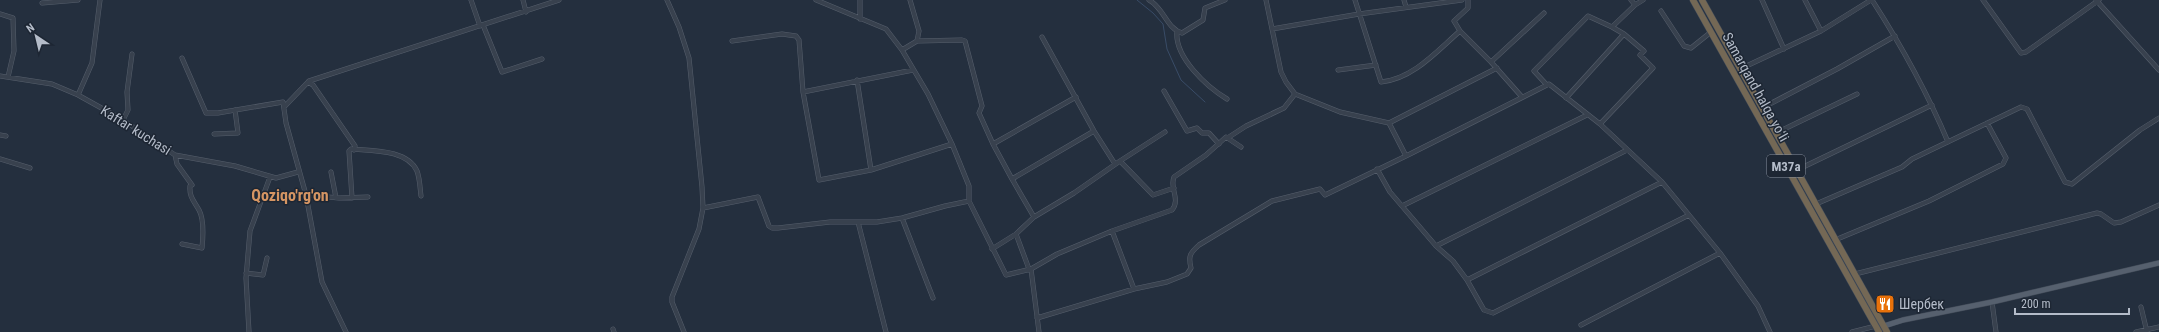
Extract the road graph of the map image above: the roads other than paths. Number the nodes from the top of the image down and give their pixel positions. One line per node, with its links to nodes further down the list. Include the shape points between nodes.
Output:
1 (78, 0): 26 (street)
2 (100, 0): 68 (street, via 92,63)
3 (471, 0): 35 (street)
4 (523, 0): 30 (street)
5 (559, 0): 30 (street)
6 (667, 0): 123 (street, via 689,58)
7 (816, 0): 34 (street)
8 (860, 0): 34 (street)
9 (910, 0): 46 (street, via 919,31)
10 (1150, 0): 40 (street, via 1161,9)
11 (1225, 0): 40 (street, via 1205,8 1203,20 1182,33)
12 (1266, 0): 37 (street)
13 (1355, 0): 33 (street)
14 (1404, 0): 28 (street)
15 (1462, 0): 28 (street)
16 (1468, 0): 38 (street, via 1468,8 1454,21)
17 (1631, 0): 27 (street)
18 (1643, 0): 27 (street)
19 (1693, 0): 41 (highway, Samarqand halqa yoʻli / M37a)
20 (1702, 0): 55 (highway, Samarqand halqa yoʻli / M37a)
21 (1762, 0): 47 (street)
22 (1805, 0): 39 (street)
23 (1871, 0): 39 (street); 43 (street)
24 (1983, 0): 25 (street, via 2021,53)
25 (2097, 1): 58 (street)
26 (42, 3)
27 (1635, 5): 36 (street)
28 (1406, 7): 33 (street)
29 (1661, 11): 41 (street, via 1684,46 1691,48)
30 (526, 12): 35 (street)
31 (1544, 13): 52 (street)
32 (0, 14): 60 (street, via 14,18 14,51)
33 (1360, 14): 37 (street); 53 (street)
34 (860, 19): 48 (street, via 886,29)
35 (481, 25): 51 (street, via 502,72); 62 (street)
36 (1612, 27): 42 (street); 63 (street, via 1588,16 1534,71)
37 (1272, 29): 66 (street, via 1281,72)
38 (1460, 31): 52 (street); 53 (street, via 1420,66 1398,78 1380,82)
39 (1821, 31): 47 (street)
40 (1177, 32): 72 (street, via 1176,38 1192,69 1202,82)
41 (1711, 32): 148 (highway, Samarqand halqa yoʻli / M37a)
42 (1624, 34): 71 (street); 82 (street, via 1644,51 1640,55 1652,68)
43 (1895, 36): 73 (street); 75 (street)
44 (1042, 37): 69 (street)
45 (732, 41): 65 (street, via 782,34 796,36 799,40)
46 (917, 41): 48 (street); 92 (street, via 965,42 982,106 979,113)
47 (1784, 49): 55 (street)
48 (902, 50): 56 (street)
49 (132, 54): 79 (street, via 130,86 127,92 128,110)
50 (182, 58): 76 (street, via 206,113)
51 (542, 59)
52 (1491, 62): 54 (street)
53 (1376, 66): 57 (street)
54 (1497, 68): 70 (street); 80 (street)
55 (1740, 69): 75 (highway, Samarqand halqa yoʻli / M37a)
56 (913, 70): 61 (street); 91 (street, via 928,94)
57 (1338, 70)
58 (2159, 70)
59 (0, 76): 60 (street, Kaftar kuchasi)
60 (8, 77): 68 (street, Kaftar kuchasi, via 52,84)
61 (857, 80): 65 (street); 104 (street)
62 (308, 82): 74 (street); 95 (street, via 313,85 345,129 355,146)
63 (1546, 84): 70 (street); 71 (street)
64 (1164, 91): 93 (street, via 1187,131 1197,128 1202,134 1209,133)
65 (803, 92): 104 (street, via 819,180)
66 (1295, 94): 80 (street, via 1340,112); 89 (street, via 1284,108)
67 (1857, 94): 85 (street)
68 (78, 95): 79 (street, Kaftar kuchasi)
69 (1076, 97): 83 (street); 92 (street)
70 (1522, 97): 98 (street)
71 (1566, 98): 77 (street)
72 (1227, 99)
73 (1932, 105): 90 (street); 105 (street)
74 (285, 106): 76 (street, via 283,102 278,102); 106 (street, via 286,124)
75 (1762, 108): 85 (highway, Samarqand halqa yoʻli / M37a)
76 (235, 110): 86 (street, via 238,133)
77 (1587, 115): 82 (street); 122 (street)
78 (2159, 118): 81 (street, via 2072,184 2065,182 2024,107)
79 (123, 120): 97 (street, Kaftar kuchasi)
80 (1389, 123): 98 (street)
81 (1987, 123): 90 (street); 130 (street, via 2006,158 2003,164 1929,201)
82 (1600, 124): 96 (street)
83 (1094, 132): 101 (street); 109 (street)
84 (1165, 132): 100 (street)
85 (1776, 133): 105 (highway, Samarqand halqa yoʻli / M37a)
86 (214, 134)
87 (0, 135): 88 (street)
88 (6, 136)
89 (1229, 137): 93 (street); 94 (street)
90 (1948, 142): 120 (street, via 1902,167)
91 (952, 144): 104 (street); 119 (street, via 969,186)
92 (993, 144): 109 (street)
93 (1219, 144): 112 (street, via 1174,177)
94 (1241, 147)
95 (354, 150): 115 (street, via 390,152 404,159 417,171); 118 (street, via 349,151)
96 (1627, 150): 110 (street); 132 (street)
97 (175, 155): 108 (street, Kaftar kuchasi, via 235,166); 111 (street)
98 (1406, 156): 103 (street)
99 (0, 159): 102 (street)
100 (1120, 161): 101 (street); 112 (street, via 1153,195)
101 (1115, 164): 125 (street)
102 (30, 168)
103 (1377, 169): 122 (street, via 1390,192); 141 (street, via 1325,195 1320,189 1272,201 1199,244 1190,252 1190,268 1187,274 1167,282)
104 (871, 170)
105 (1797, 170): 120 (highway, Samarqand halqa yoʻli / M37a)
106 (298, 172): 108 (street, Kaftar kuchasi, via 276,178); 114 (street)
107 (331, 172): 117 (street)
108 (270, 177): 138 (street, via 250,231)
109 (1012, 179): 125 (street)
110 (1662, 182): 124 (street); 140 (street)
111 (192, 185): 113 (street); 131 (street, via 189,194 200,211 202,248)
112 (1174, 188): 128 (street, via 1177,202 1172,210)
113 (195, 189)
114 (306, 195): 117 (street); 152 (street, via 322,282)
115 (421, 196)
116 (368, 197): 118 (street)
117 (336, 198): 118 (street)
118 (352, 198)
119 (969, 201): 126 (street); 133 (street)
120 (1816, 204): 130 (highway, Samarqand halqa yoʻli / M37a)
121 (2159, 204): 139 (street, via 2121,222 2114,223 2097,213)
122 (1402, 206): 132 (street)
123 (703, 208): 127 (street, via 758,197 766,221 772,228); 153 (street, via 699,229 672,297)
124 (1689, 215): 134 (street); 140 (street, via 1494,313 1484,310)
125 (1034, 217): 129 (street)
126 (902, 218): 127 (street); 142 (street)
127 (858, 222): 154 (street)
128 (1112, 231): 137 (street, via 1057,254); 141 (street)
129 (1016, 234): 133 (street); 137 (street)
130 (1836, 240): 139 (highway, Samarqand halqa yoʻli / M37a)
131 (182, 244)
132 (1436, 246): 140 (street, via 1453,261)
133 (992, 249): 137 (street, via 1006,275)
134 (1720, 253): 146 (street); 156 (street, via 1758,306)
135 (267, 258): 138 (street, via 263,275)
136 (2159, 263): 143 (main road)
137 (1030, 269): 145 (street)
138 (246, 273): 151 (street)
139 (1855, 274): 149 (highway, Samarqand halqa yoʻli / M37a)
140 (1467, 280)
141 (1134, 289): 145 (street)
142 (933, 298)
143 (1992, 302): 149 (main road, via 1902,320); 158 (street)
144 (2141, 307): 150 (street)
145 (1037, 318): 155 (street)
146 (1581, 324)
147 (2159, 327): 150 (street)
148 (1878, 329): 157 (street)
149 (1885, 329)
150 (2147, 331): 159 (street)
151 (249, 332)
152 (346, 332)
153 (684, 332)
154 (886, 332)
155 (1039, 332)
156 (1770, 332)
157 (1852, 332)
158 (1996, 332)
159 (2136, 332)

